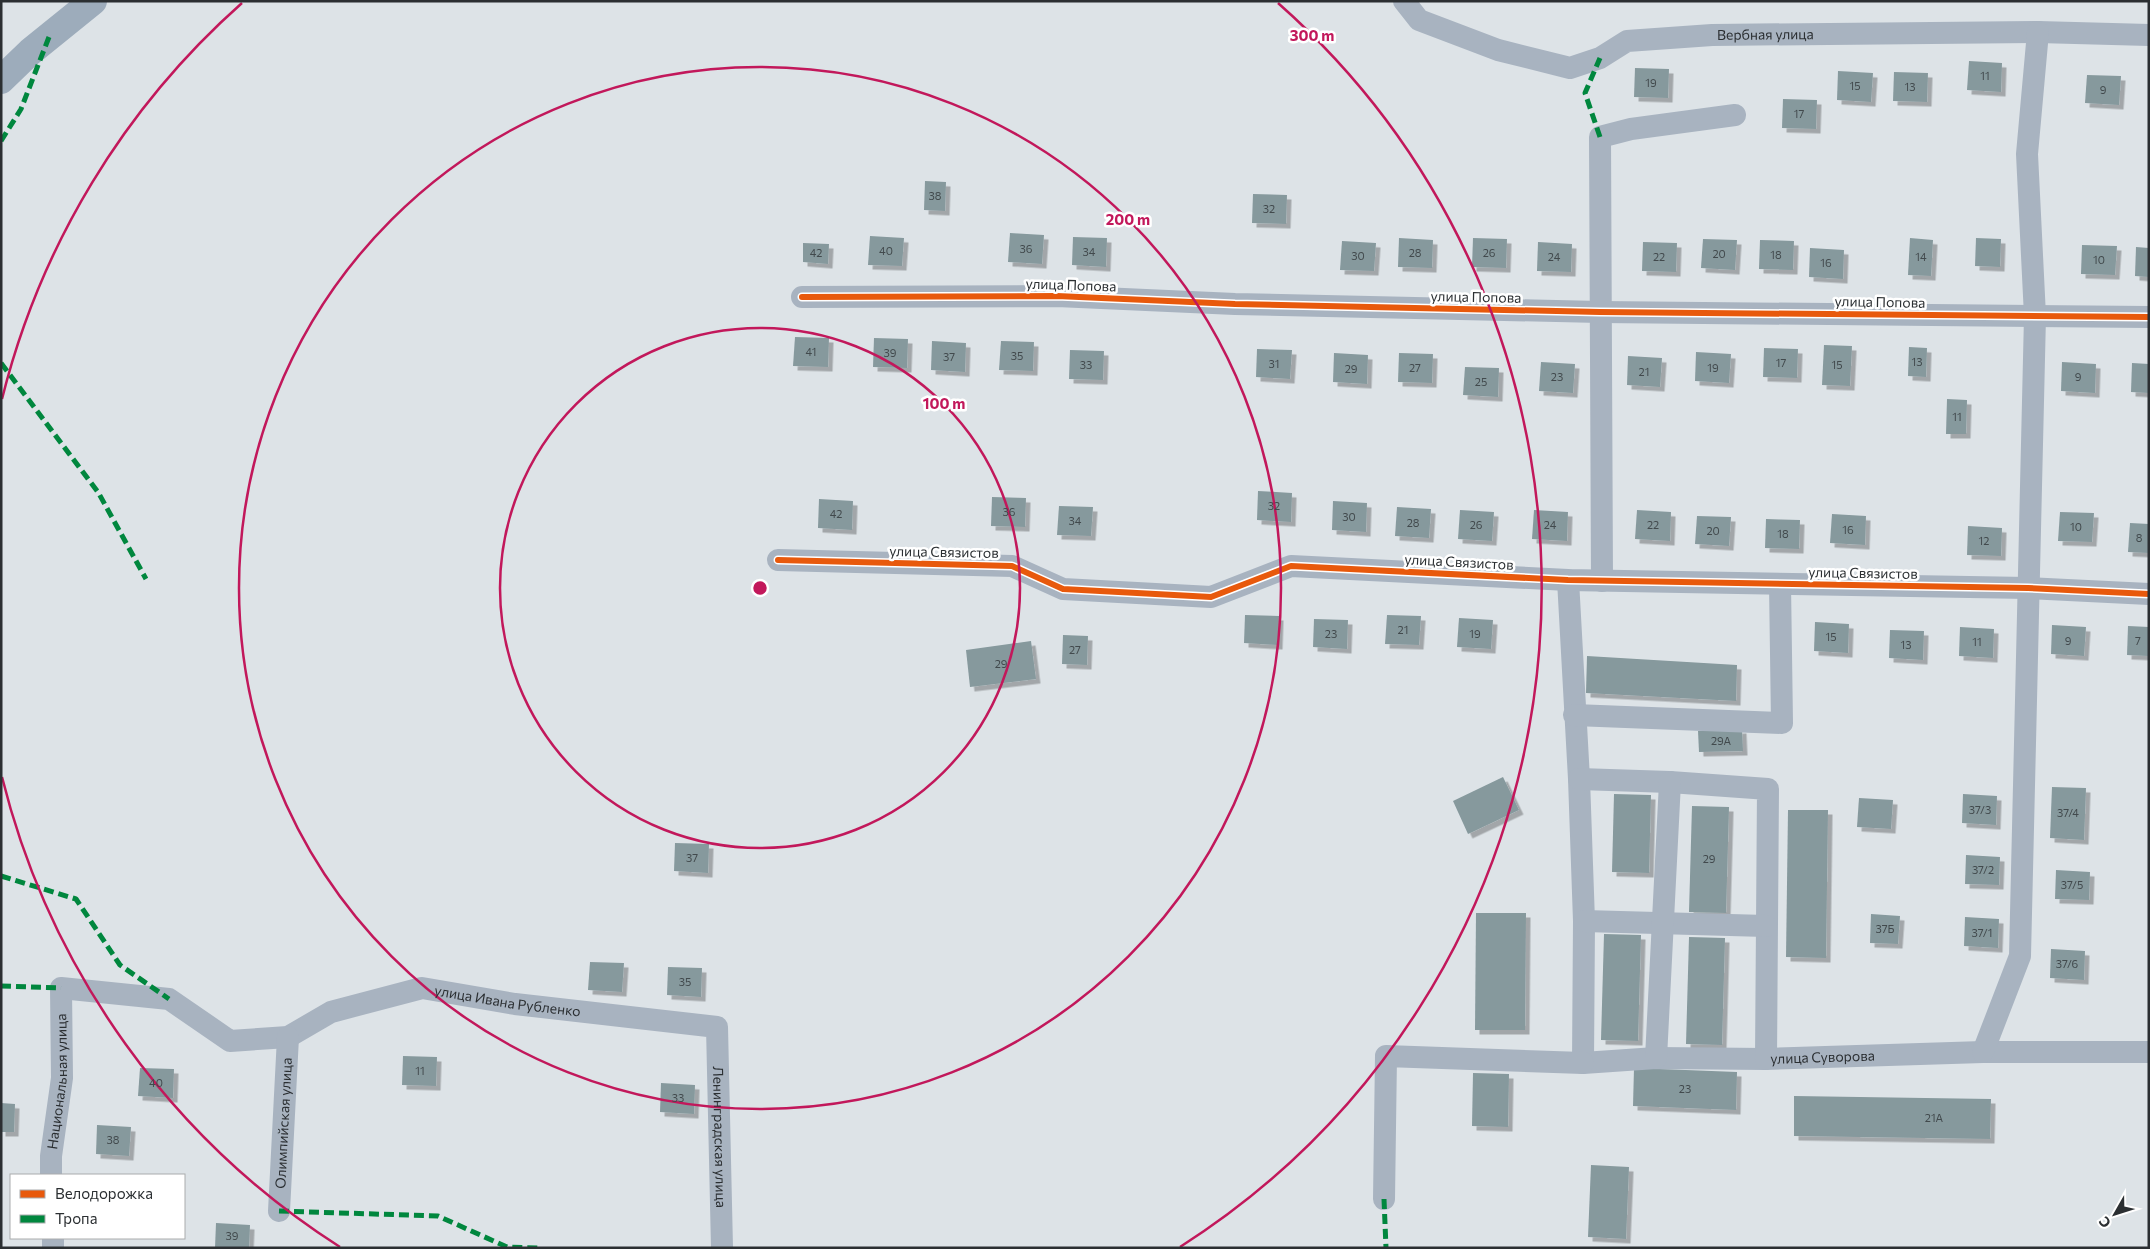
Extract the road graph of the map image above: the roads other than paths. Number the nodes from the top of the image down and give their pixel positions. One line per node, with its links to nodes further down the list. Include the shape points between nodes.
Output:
1 (93, 1): 5 (main road)
2 (1404, 1): 3 (street, Вербная улица, via 1420,20 1498,50 1570,68 1600,58 1627,41 1712,35)
3 (2038, 32): 4 (street, Вербная улица); 9 (street, via 2027,154)
4 (2149, 35)
5 (1, 80)
6 (1735, 115): 8 (street, via 1631,128 1600,137)
7 (802, 297): 8 (street, улица Попова, via 1057,296 1235,304)
8 (1600, 312): 9 (street, улица Попова); 13 (street)
9 (2035, 316): 10 (street, улица Попова); 15 (street)
10 (2149, 317)
11 (778, 560): 12 (street, улица Связистов, via 1012,566 1063,589 1211,596 1291,566)
12 (1568, 580): 13 (street, улица Связистов); 17 (street)
13 (1602, 581): 14 (street, улица Связистов)
14 (1780, 584): 15 (street, улица Связистов); 17 (street, via 1782,723)
15 (2028, 588): 16 (street, улица Связистов); 26 (street, via 2020,956)
16 (2149, 594)
17 (1574, 715): 18 (street)
18 (1580, 779): 19 (street); 20 (street)
19 (1670, 782): 21 (street); 22 (street, улица Суворова, via 1768,789)
20 (1584, 921): 21 (street); 30 (street)
21 (1663, 924): 22 (street); 28 (street)
22 (1766, 926): 29 (street, улица Суворова)
23 (61, 988): 25 (street, улица Ивана Рубленко, via 169,999 230,1041); 31 (street, Национальная улица, via 62,1078)
24 (717, 1027): 25 (street, улица Ивана Рубленко, via 515,1004 422,988 332,1012); 34 (street, Ленинградская улица)
25 (288, 1037): 33 (street, Олимпийская улица)
26 (1983, 1052): 27 (street, улица Суворова); 29 (street, улица Суворова)
27 (2149, 1052)
28 (1656, 1058): 29 (street); 30 (street)
29 (1766, 1059)
30 (1583, 1063): 32 (street, via 1386,1056)
31 (51, 1174)
32 (1384, 1199)
33 (279, 1211)
34 (722, 1248)

